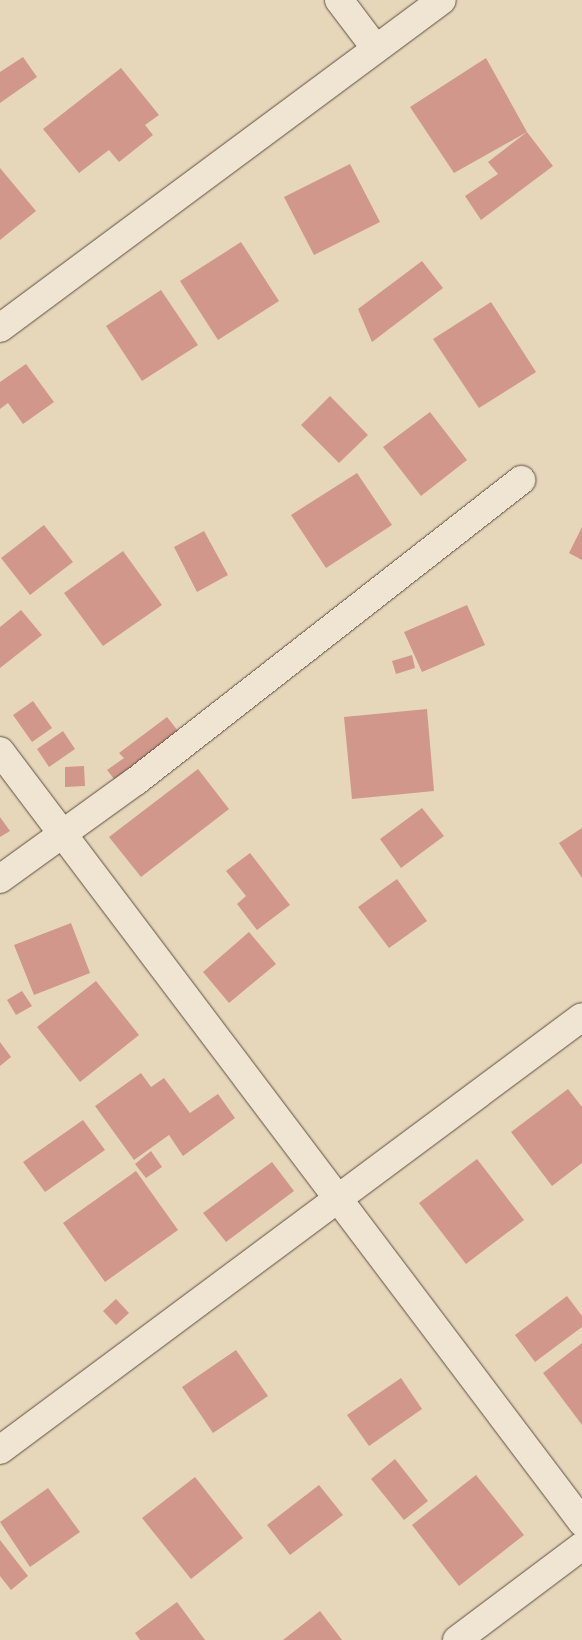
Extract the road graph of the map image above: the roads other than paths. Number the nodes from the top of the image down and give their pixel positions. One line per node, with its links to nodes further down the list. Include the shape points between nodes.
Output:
1 (339, 0): 3 (street)
2 (442, 0): 3 (street)
3 (376, 49): 4 (street)
4 (0, 328)
5 (521, 480): 7 (street, via 136,781)
6 (0, 751): 7 (street)
7 (60, 833): 8 (street); 10 (street)
8 (0, 879)
9 (582, 1017): 10 (street)
10 (339, 1198): 11 (street); 12 (street)
11 (0, 1450)
12 (582, 1522)
13 (582, 1546): 14 (street)
14 (457, 1640)

